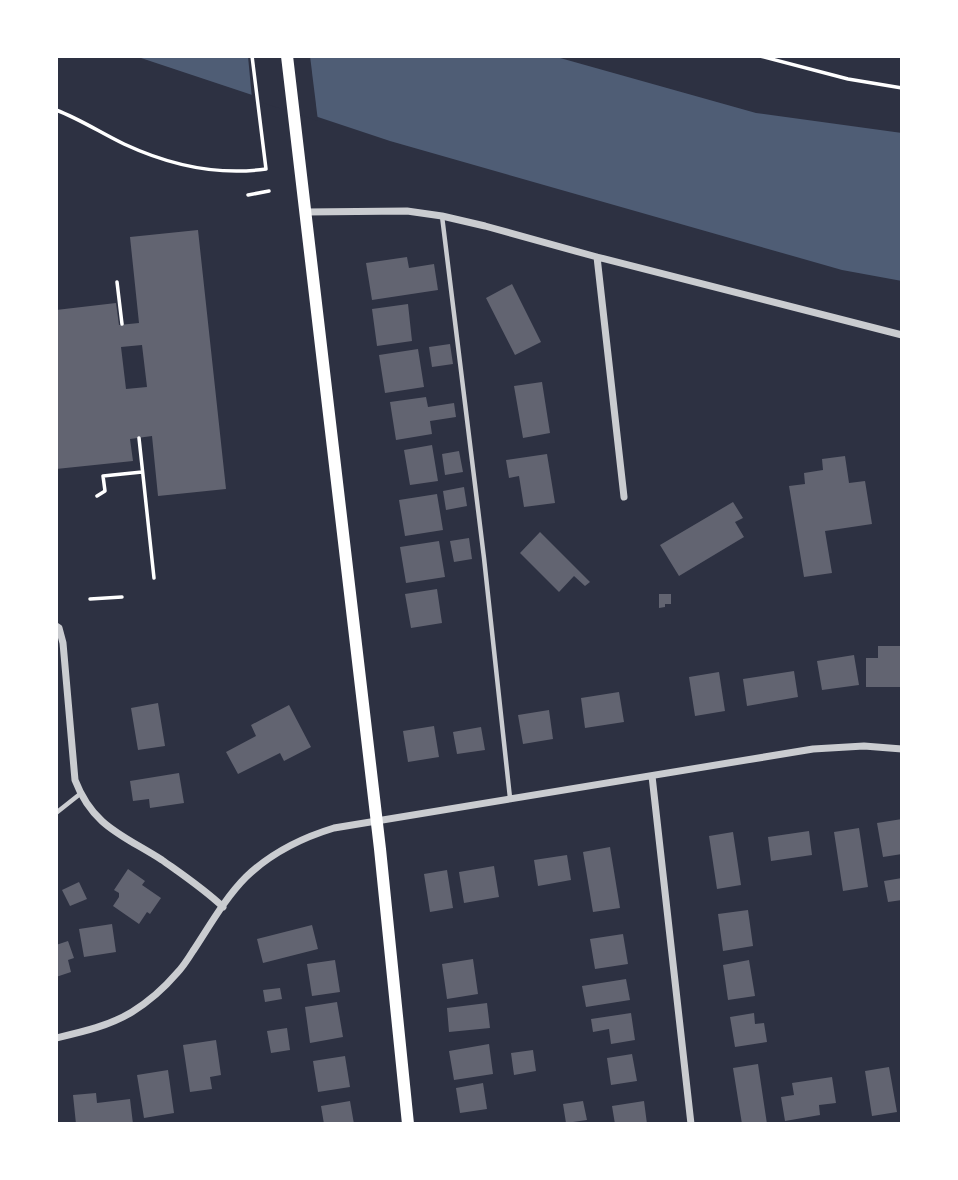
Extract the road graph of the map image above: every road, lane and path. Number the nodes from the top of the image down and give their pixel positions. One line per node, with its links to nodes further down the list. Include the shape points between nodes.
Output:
1 (252, 56): 5 (path, via 265,169 244,172 164,161)
2 (287, 56): 8 (main road)
3 (760, 56): 4 (path)
4 (902, 88)
5 (56, 110)
6 (269, 191): 7 (path)
7 (248, 195)
8 (306, 212): 9 (street); 27 (main road)
9 (442, 216): 10 (street); 25 (lane)
10 (597, 257): 13 (street); 17 (street)
11 (117, 282): 12 (path)
12 (122, 324)
13 (902, 335)
14 (139, 438): 15 (path)
15 (142, 472): 16 (path, via 103,476 105,491); 18 (path)
16 (97, 496)
17 (624, 497)
18 (154, 578)
19 (122, 597): 20 (path)
20 (90, 599)
21 (56, 626): 24 (street, via 63,643)
22 (902, 749): 23 (street, via 813,749)
23 (652, 776): 25 (street); 31 (street)
24 (80, 794): 26 (lane); 28 (street, via 110,830 159,859)
25 (510, 799): 27 (street)
26 (56, 813)
27 (376, 820): 28 (street, via 334,828 286,846 245,879); 30 (main road)
28 (223, 907): 29 (street, via 178,973 132,1012 97,1028)
29 (56, 1038)
30 (408, 1124)
31 (691, 1124)

